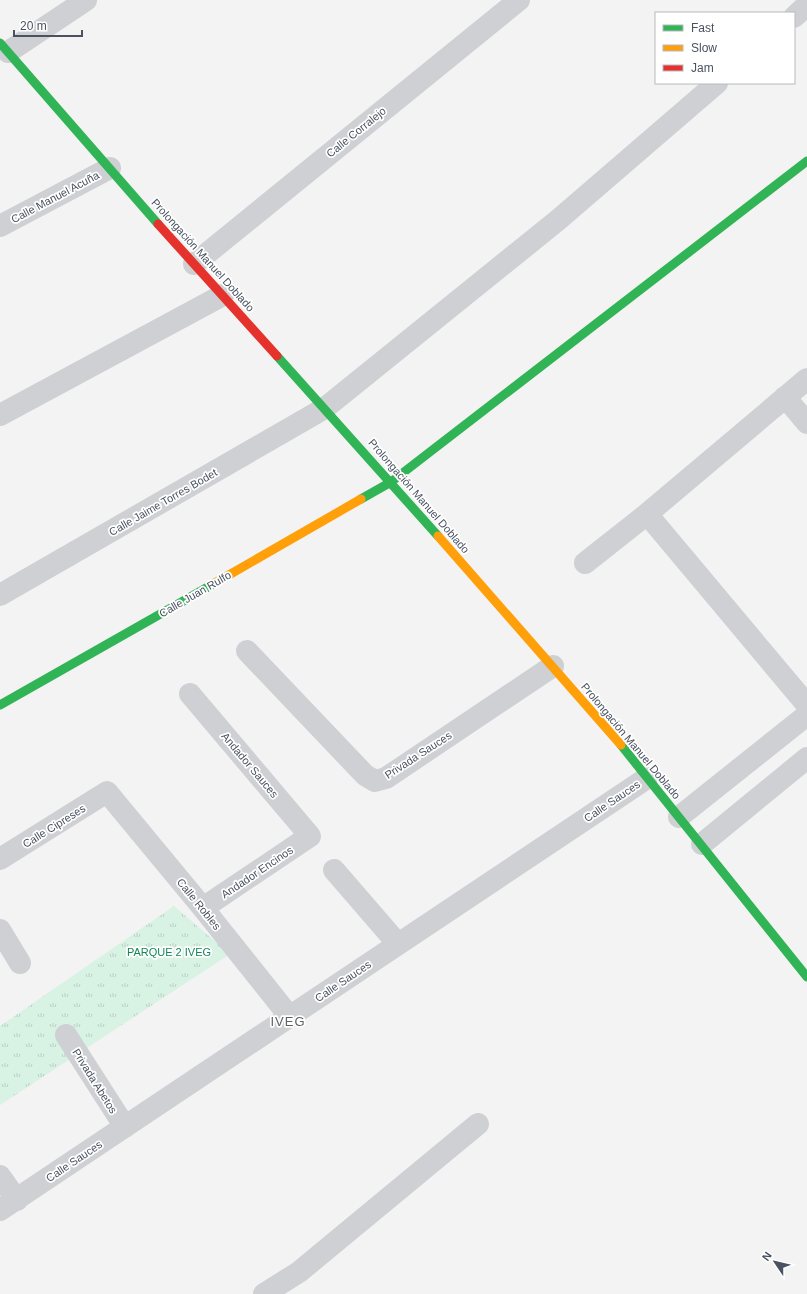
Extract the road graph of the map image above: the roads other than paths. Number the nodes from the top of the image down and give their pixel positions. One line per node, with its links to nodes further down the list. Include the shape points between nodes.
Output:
1 (86, 0): 5 (street)
2 (519, 0): 10 (street, Calle Corralejo)
3 (807, 6): 4 (street)
4 (795, 16)
5 (4, 47): 8 (street, Prolongación Manuel Doblado)
6 (716, 84): 14 (street, Calle Jaime Torres Bodet, via 558,220)
7 (807, 161): 17 (street, Calle Juan Rulfo)
8 (110, 168): 9 (street, Calle Manuel Acuña); 10 (street, Prolongación Manuel Doblado)
9 (0, 226)
10 (194, 264): 11 (street, Prolongación Manuel Doblado)
11 (223, 295): 14 (street, Prolongación Manuel Doblado); 15 (street)
12 (806, 382): 13 (street)
13 (785, 397): 16 (street); 18 (street)
14 (325, 408): 17 (street, Prolongación Manuel Doblado); 20 (street, Calle Jaime Torres Bodet)
15 (0, 415)
16 (807, 423)
17 (391, 482): 22 (street, Prolongación Manuel Doblado); 24 (street, Calle Juan Rulfo)
18 (647, 514): 19 (street); 25 (street)
19 (585, 563)
20 (0, 595)
21 (247, 651): 22 (street, Privada Sauces, via 365,774 375,781 386,778)
22 (553, 666): 28 (street, Prolongación Manuel Doblado)
23 (190, 694): 31 (street, Andador Sauces)
24 (0, 705)
25 (807, 705)
26 (807, 715): 30 (street)
27 (807, 758): 32 (street)
28 (646, 778): 30 (street, Prolongación Manuel Doblado); 37 (street, Calle Sauces)
29 (107, 792): 33 (street, Calle Cipreses); 35 (street, Calle Robles)
30 (679, 817): 32 (street, Prolongación Manuel Doblado)
31 (310, 836): 35 (street, Andador Encinos)
32 (702, 844): 39 (street, Prolongación Manuel Doblado)
33 (0, 859)
34 (334, 870): 37 (street)
35 (203, 908): 40 (street, Calle Robles)
36 (0, 930): 38 (street)
37 (398, 944): 40 (street, Calle Sauces)
38 (20, 963)
39 (807, 977)
40 (290, 1017): 43 (street, Calle Sauces)
41 (66, 1035): 43 (street, Privada Abetos)
42 (478, 1124): 46 (street, via 299,1272)
43 (124, 1127): 45 (street, Calle Sauces)
44 (0, 1176): 45 (street)
45 (8, 1205)
46 (264, 1294)

